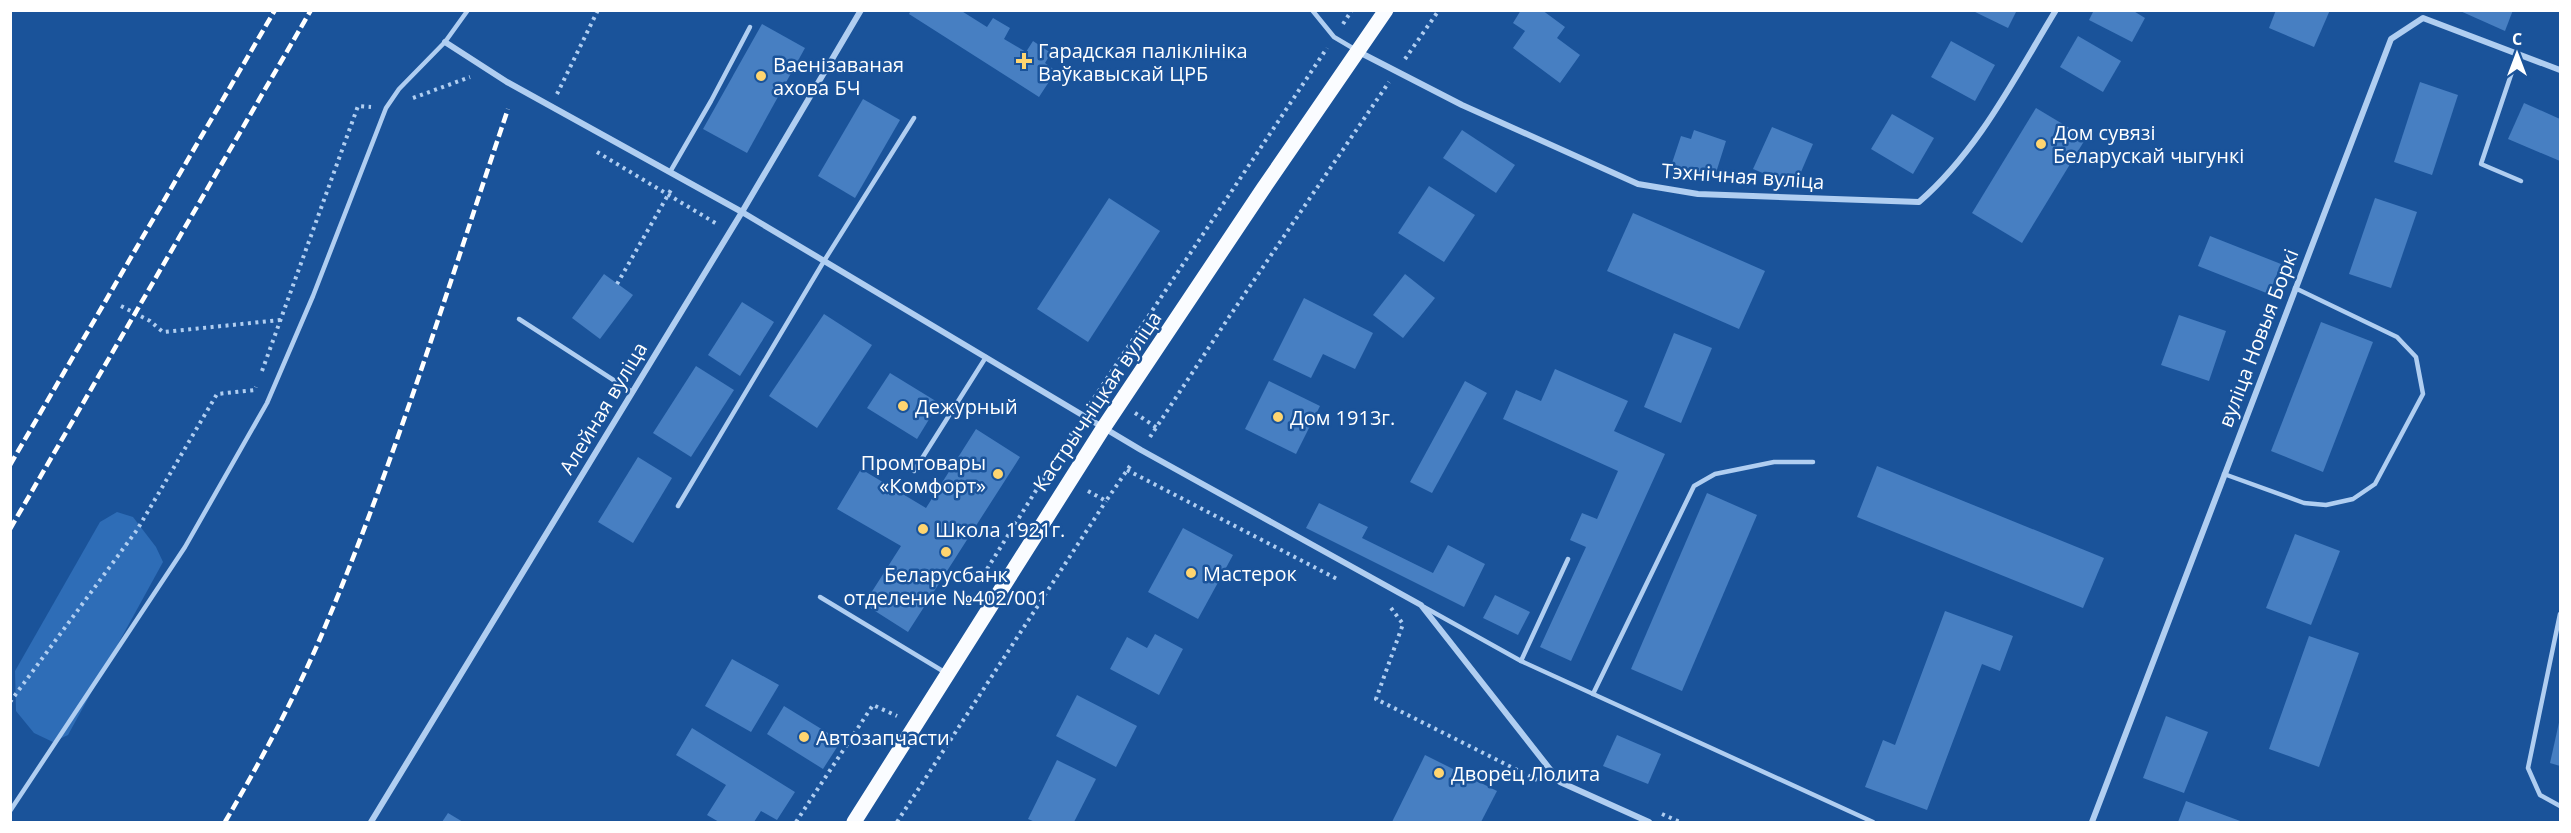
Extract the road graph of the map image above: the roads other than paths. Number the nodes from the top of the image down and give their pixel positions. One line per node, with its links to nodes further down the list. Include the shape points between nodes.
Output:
1 (468, 10): 7 (lane)
2 (861, 10): 14 (street, Алейная вуліца)
3 (1312, 10): 8 (lane, via 1334,37)
4 (1386, 10): 8 (main road, Кастрычніцкая вуліца)
5 (2056, 10): 8 (street, Тэхнічная вуліца, via 1970,149 1942,183 1919,202 1698,194 1638,184 1462,105)
6 (750, 27): 12 (lane)
7 (445, 42): 12 (street, via 507,82); 33 (lane, via 386,108 267,403 185,547)
8 (1359, 52): 20 (main road, Кастрычніцкая вуліца)
9 (2518, 54): 10 (street, вуліца Новыя Боркі); 13 (lane, via 2481,164); 16 (street, вуліца Новыя Боркі, via 2423,18 2391,39)
10 (2560, 70)
11 (914, 118): 15 (lane)
12 (670, 172): 14 (street)
13 (2521, 180)
14 (742, 212): 15 (street); 19 (street, Алейная вуліца)
15 (824, 261): 18 (street); 24 (lane)
16 (2295, 288): 23 (street, вуліца Новыя Боркі); 23 (lane, via 2397,337 2416,357 2423,394 2375,484 2353,498 2326,505 2304,503)
17 (519, 319): 19 (lane)
18 (986, 357): 20 (street); 22 (lane)
19 (632, 392): 34 (street, Алейная вуліца)
20 (1104, 427): 27 (street); 30 (main road, Кастрычніцкая вуліца)
21 (1813, 462): 31 (lane, via 1774,462 1734,470 1715,474 1694,486)
22 (914, 471)
23 (2224, 474): 38 (street, вуліца Новыя Боркі)
24 (678, 506)
25 (1568, 559): 29 (lane)
26 (820, 597): 30 (lane)
27 (1421, 605): 29 (lane); 36 (street, via 1560,782)
28 (2560, 614): 32 (lane, via 2528,768 2540,795)
29 (1521, 662): 31 (lane)
30 (947, 674): 35 (main road, Кастрычніцкая вуліца)
31 (1593, 694): 37 (lane)
32 (2560, 806)
33 (10, 811)
34 (371, 822)
35 (854, 822)
36 (1649, 822)
37 (1873, 822)
38 (2092, 822)

